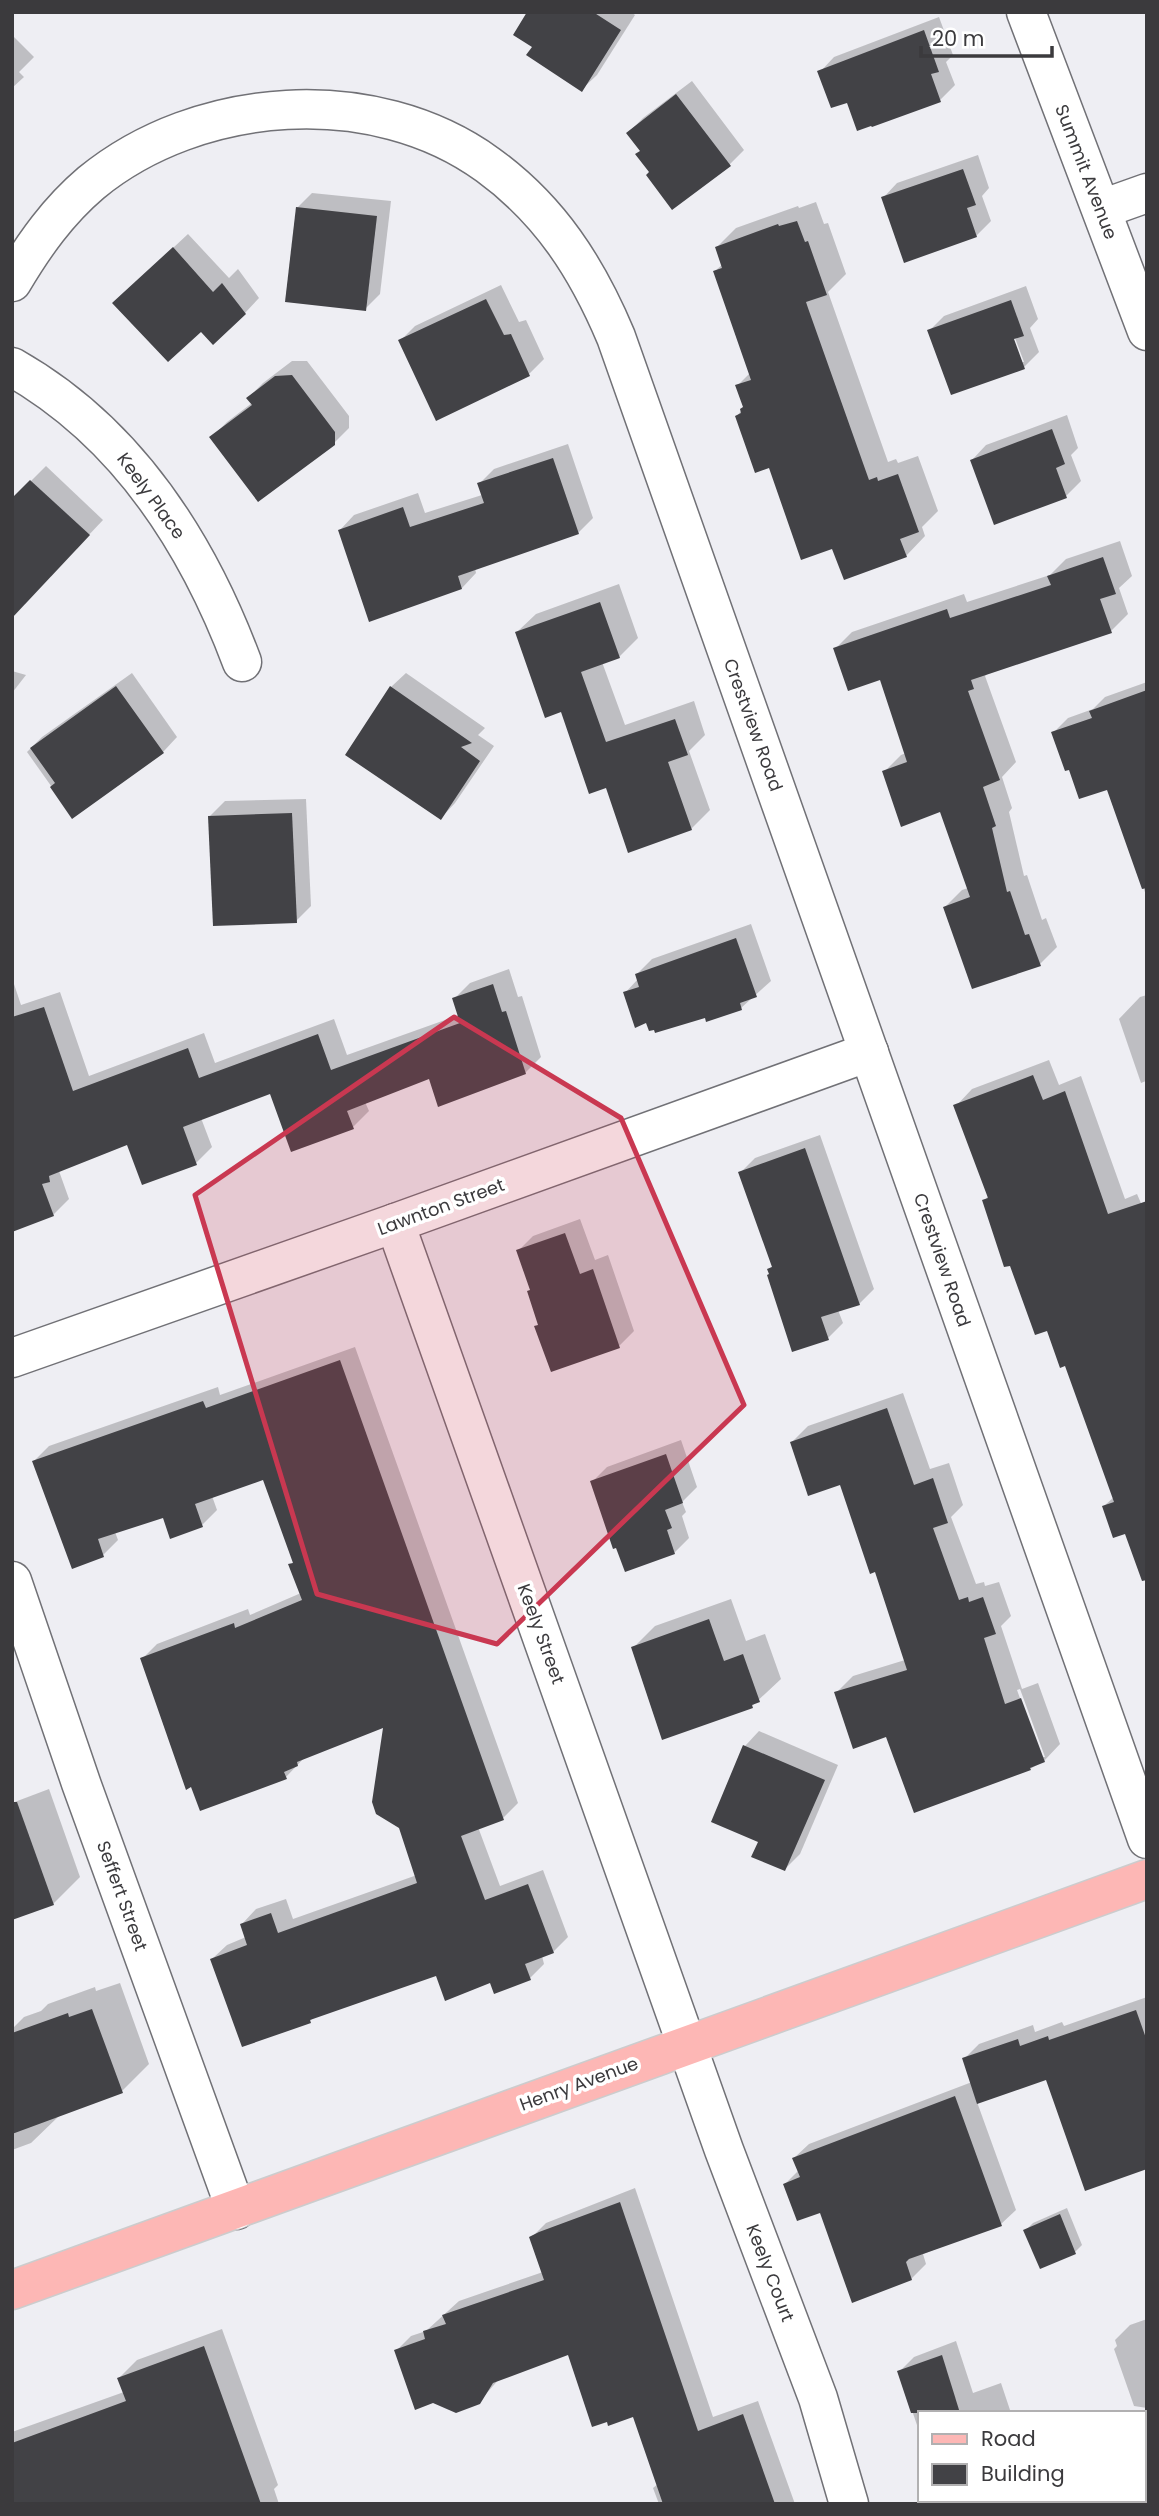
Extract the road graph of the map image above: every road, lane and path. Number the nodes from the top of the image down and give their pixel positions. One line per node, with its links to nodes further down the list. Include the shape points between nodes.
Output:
1 (1026, 12): 3 (street, Summit Avenue)
2 (1147, 192): 3 (street)
3 (1102, 209): 5 (street, Summit Avenue)
4 (12, 282): 8 (street, Crestview Road, via 70,202 119,163 173,136 259,113 302,109 398,122 439,137 487,164 520,191 579,262 616,337)
5 (1147, 331)
6 (12, 367): 7 (street, Keely Place, via 80,412 140,476 208,579)
7 (242, 662)
8 (869, 1052): 9 (street, Lawnton Street); 12 (street, Crestview Road)
9 (395, 1223): 10 (street, Lawnton Street); 14 (street, Keely Street)
10 (12, 1358)
11 (12, 1581): 15 (street, Seffert Street)
12 (1147, 1839)
13 (1147, 1879): 14 (main road, Henry Avenue)
14 (686, 2044): 15 (main road, Henry Avenue); 17 (street, Keely Court, via 818,2398)
15 (236, 2210): 16 (main road, Henry Avenue)
16 (12, 2290)
17 (849, 2504)

